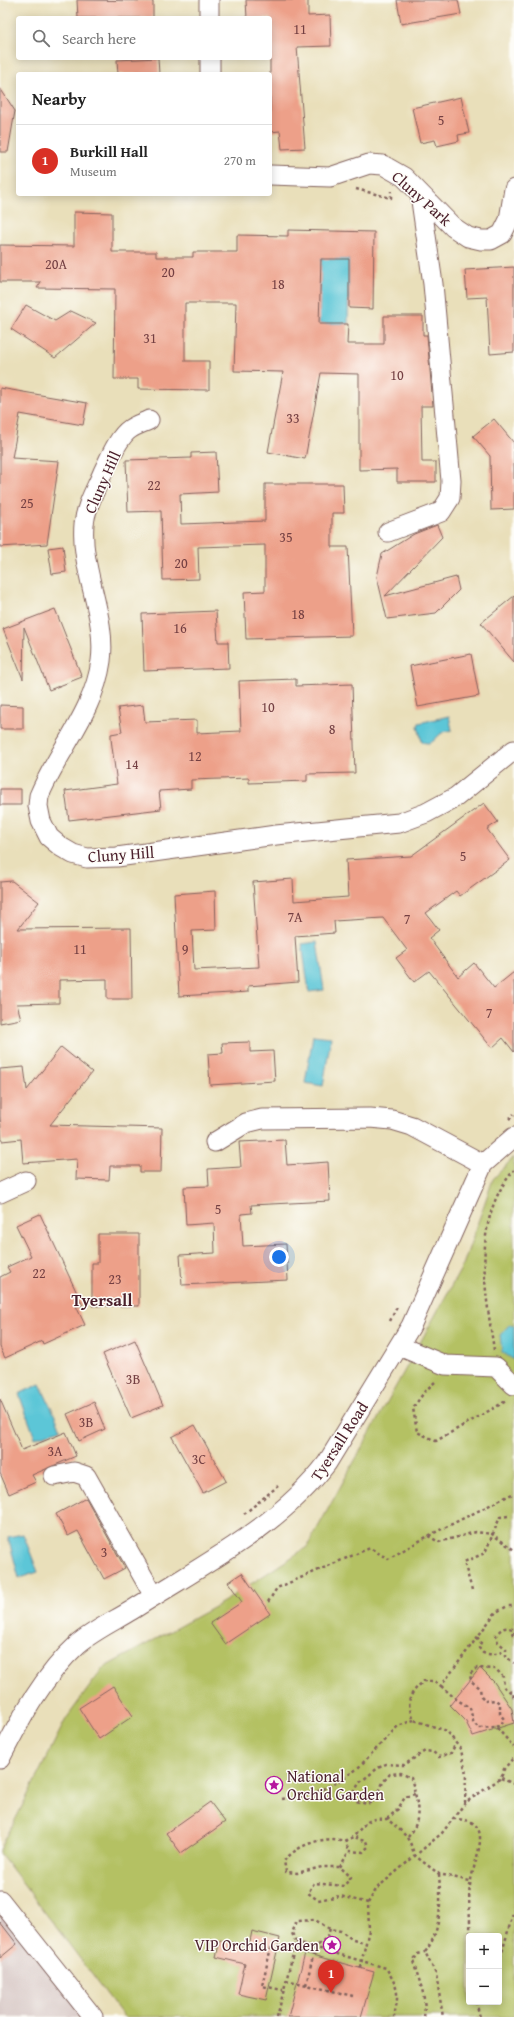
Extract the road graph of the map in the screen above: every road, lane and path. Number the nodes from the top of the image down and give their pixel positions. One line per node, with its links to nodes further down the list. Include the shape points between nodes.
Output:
1 (209, 0): 2 (street)
2 (209, 16)
3 (210, 60): 4 (street)
4 (210, 72)
5 (272, 175): 7 (street, Cluny Park, via 330,177 369,164 382,164)
6 (354, 188): 7 (path, via 391,198 392,176)
7 (414, 188): 8 (street, Cluny Park, via 453,227 468,237 481,240 491,240 502,234 509,220); 10 (street, via 433,284 451,481 450,498 441,512)
8 (514, 189)
9 (149, 420): 11 (street, Cluny Hill, via 129,430 111,454 88,506 84,523 84,547 102,642 100,662 96,684 87,707 39,796 41,821 49,837 73,854 87,858 117,857 276,835 399,823 426,813 456,797)
10 (388, 532)
11 (513, 753)
12 (514, 1114): 13 (path)
13 (511, 1128): 15 (street, Tyersall Road)
14 (215, 1142): 15 (street, via 246,1123 257,1120 370,1118 392,1120 412,1126)
15 (483, 1164): 21 (street, Tyersall Road, via 411,1326)
16 (514, 1170): 23 (path, via 503,1183 487,1220 484,1260)
17 (26, 1181): 18 (street)
18 (0, 1193)
19 (398, 1304): 20 (path)
20 (388, 1325)
21 (399, 1346): 22 (street, via 445,1365); 34 (street, Tyersall Road, via 327,1463 311,1484 279,1514)
22 (454, 1366): 23 (street); 24 (path, via 425,1391 414,1408 418,1432 436,1440)
23 (496, 1367): 24 (street)
24 (510, 1393)
25 (54, 1476): 34 (street, via 74,1472 86,1476)
26 (279, 1485): 28 (path)
27 (514, 1493): 31 (path)
28 (244, 1514)
29 (509, 1516): 30 (path, via 500,1517)
30 (492, 1534): 31 (path, via 476,1532 439,1542); 32 (path); 33 (path, via 485,1553 464,1562)
31 (428, 1536): 35 (path, via 388,1559 370,1548 277,1588)
32 (514, 1550)
33 (472, 1590)
34 (154, 1596): 48 (street, Tyersall Road, via 79,1643 56,1667 26,1710)
35 (268, 1602)
36 (514, 1606): 38 (path, via 496,1612)
37 (514, 1635): 39 (path, via 512,1629 507,1627 496,1635 498,1642)
38 (478, 1636): 39 (path, via 481,1642 479,1648 483,1653 499,1654); 41 (path)
39 (506, 1649): 40 (path, via 506,1657)
40 (514, 1662)
41 (441, 1686): 43 (path, via 434,1681 424,1681 411,1692 408,1708); 44 (path, via 470,1708 473,1721 478,1728)
42 (514, 1698): 44 (path, via 504,1687 502,1677 496,1669 477,1668 470,1674 471,1681 480,1688 481,1696 486,1701 496,1700 500,1704 500,1714 504,1719 502,1724)
43 (414, 1720): 45 (path, via 447,1732); 52 (path, via 398,1726 357,1769 336,1783 310,1795)
44 (496, 1727): 46 (path)
45 (456, 1742): 51 (path, via 451,1753 439,1757 433,1752 425,1752 404,1765 386,1764 359,1783 354,1793 356,1801 367,1804 376,1800 383,1782 390,1774 401,1773 411,1778); 53 (path, via 461,1750 466,1774)
46 (514, 1747)
47 (514, 1757): 49 (path, via 504,1769)
48 (0, 1759)
49 (501, 1778): 50 (path); 53 (path)
50 (514, 1784)
51 (416, 1794): 54 (path, via 405,1797 398,1809); 57 (path, via 415,1826)
52 (282, 1799)
53 (465, 1803): 55 (path)
54 (387, 1819): 56 (path, via 370,1820); 57 (path)
55 (452, 1819): 60 (path, via 442,1833); 63 (path, via 469,1822 476,1827 480,1836 481,1844)
56 (354, 1836): 58 (path); 59 (path, via 366,1841 368,1847 363,1852)
57 (408, 1837): 60 (path)
58 (345, 1840): 59 (path); 61 (path, via 312,1842 293,1850 284,1860 286,1872 297,1873 322,1867)
59 (349, 1851): 61 (path)
60 (414, 1855): 62 (path); 65 (path, via 377,1888)
61 (340, 1867): 65 (path, via 351,1877 344,1886 314,1883 308,1893 318,1900 340,1896)
62 (439, 1874): 63 (path); 75 (path, via 439,1919 435,1935)
63 (470, 1881): 70 (path)
64 (0, 1900): 84 (street)
65 (368, 1903): 72 (path, via 369,1930)
66 (514, 1910): 67 (path)
67 (511, 1922): 68 (path); 76 (path)
68 (514, 1925)
69 (330, 1929): 71 (path, via 315,1920 297,1921 292,1933); 72 (path, via 341,1931 354,1940); 74 (path, via 328,1937)
70 (470, 1933)
71 (296, 1942): 74 (path); 79 (path)
72 (365, 1943): 77 (path)
73 (271, 1947): 81 (path, via 262,1986)
74 (315, 1948): 77 (path); 80 (path)
75 (425, 1952): 87 (path, via 418,1954 413,1961 426,2003); 88 (path, via 436,1974)
76 (502, 1953)
77 (362, 1961): 78 (path); 86 (path, via 386,1968 396,1984 397,2001)
78 (360, 1968)
79 (286, 1980): 80 (path); 81 (path)
80 (306, 1985): 82 (path)
81 (283, 1990): 85 (path)
82 (354, 1996)
83 (477, 2005): 89 (path)
84 (93, 2017)
85 (277, 2017)
86 (394, 2017)
87 (424, 2017)
88 (443, 2017)
89 (480, 2017)

